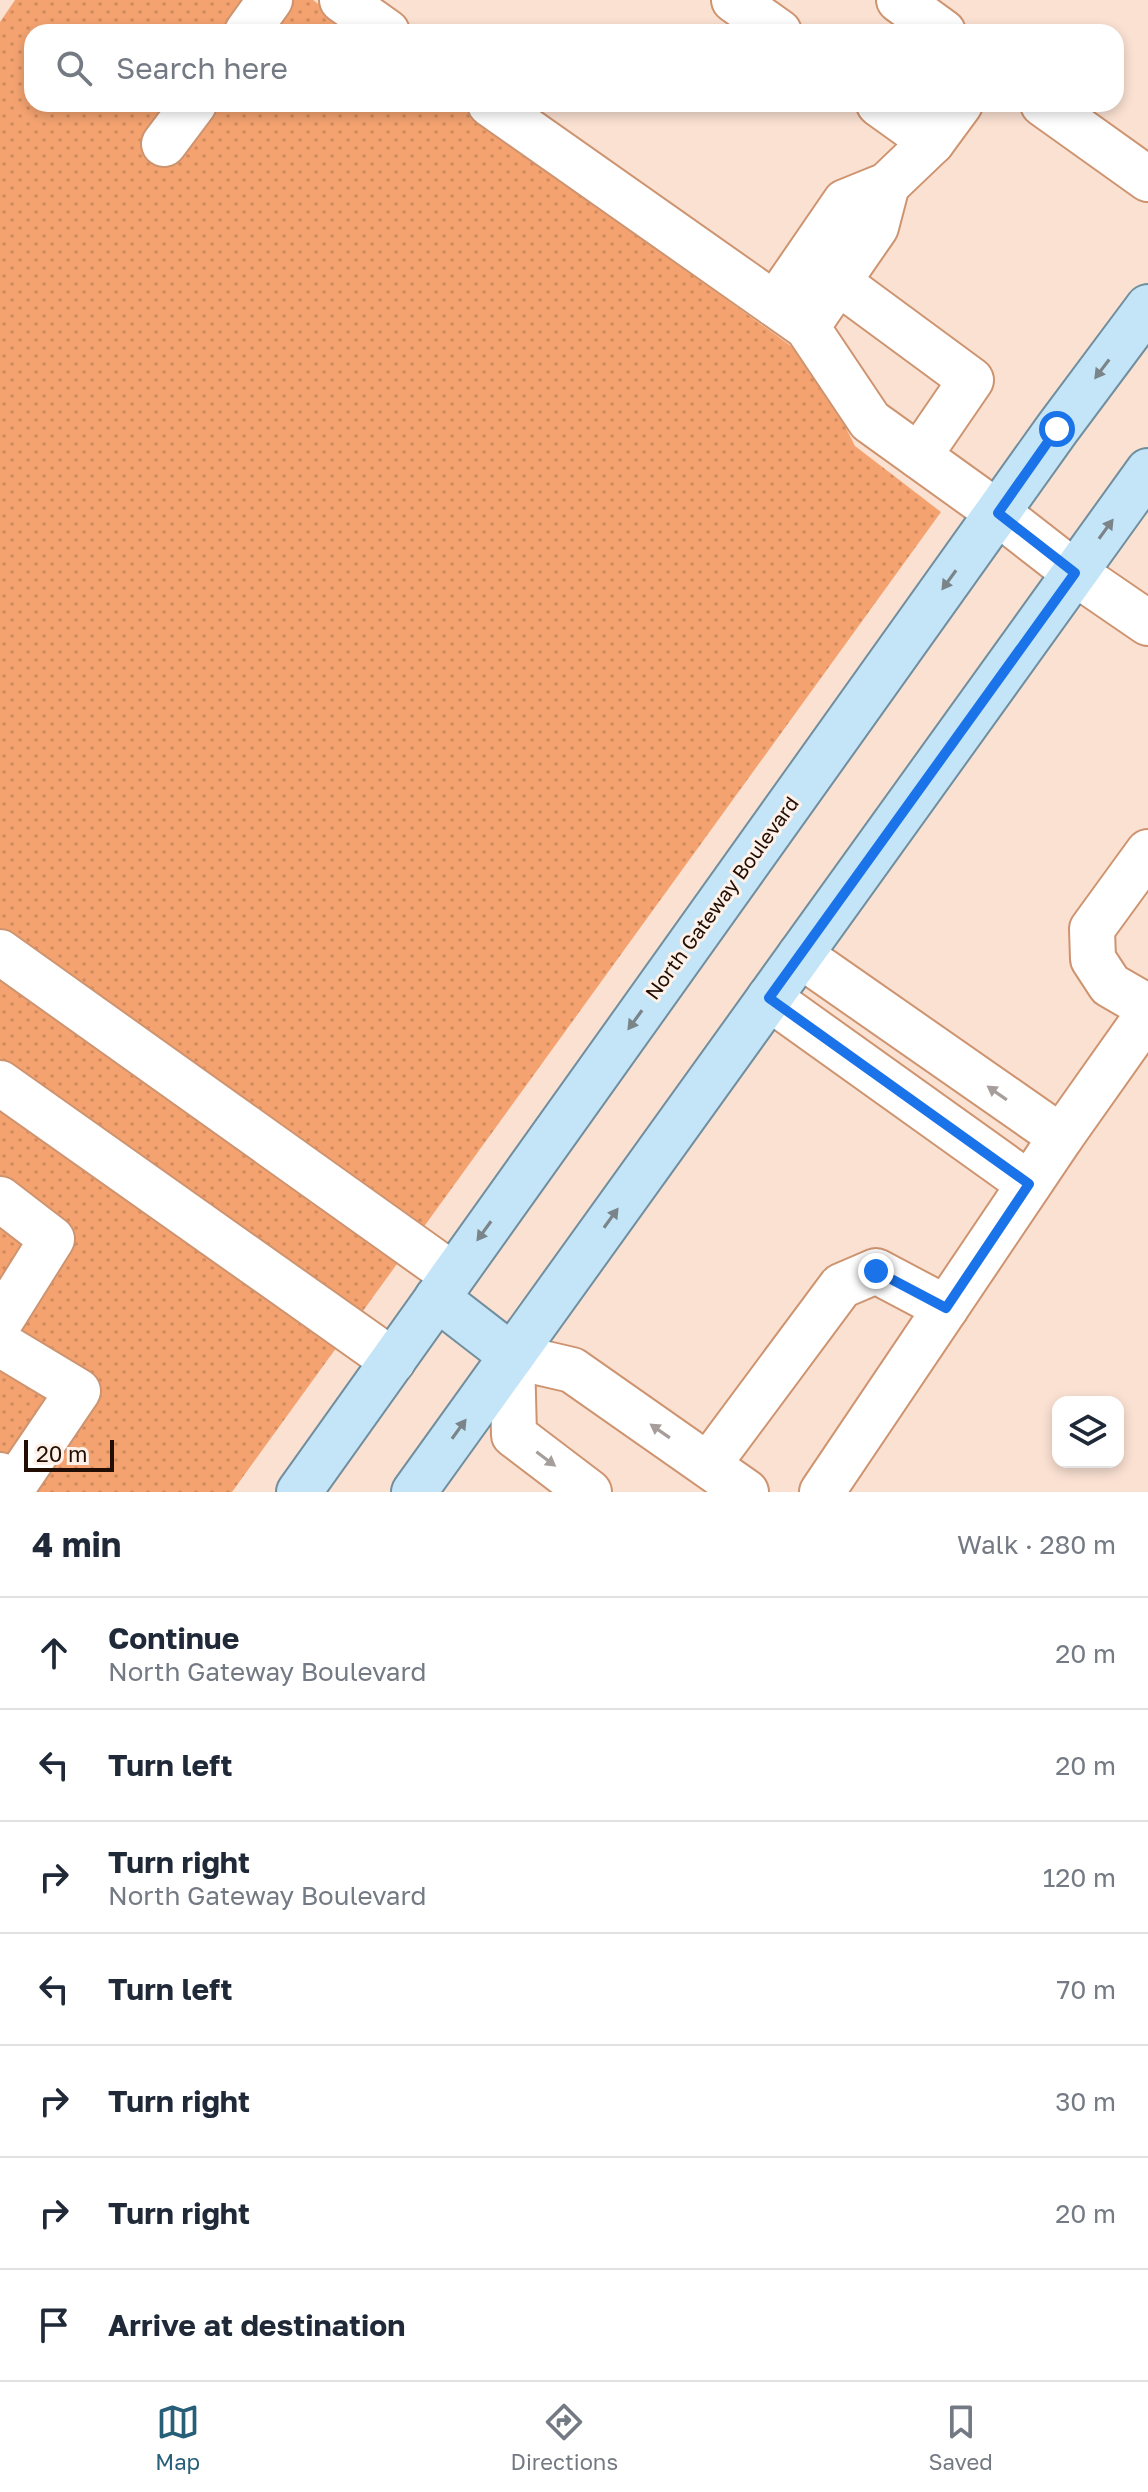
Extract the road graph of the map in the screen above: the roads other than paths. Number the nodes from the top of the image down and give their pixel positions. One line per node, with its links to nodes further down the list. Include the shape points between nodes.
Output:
1 (270, 0): 5 (street)
2 (342, 0): 6 (street)
3 (734, 0): 7 (street)
4 (899, 0): 8 (street)
5 (253, 24)
6 (376, 24)
7 (768, 24)
8 (932, 24)
9 (188, 112): 15 (street)
10 (501, 112): 19 (street)
11 (890, 112): 14 (street)
12 (954, 112): 14 (street)
13 (1054, 112): 16 (street)
14 (932, 142): 17 (street, via 887,185 845,202)
15 (164, 144)
16 (1148, 179)
17 (837, 260): 19 (street); 20 (street, via 971,380)
18 (1148, 307): 22 (main road, North Gateway Boulevard, one-way to 22)
19 (791, 315): 20 (street, via 870,421)
20 (919, 456): 22 (street)
21 (1148, 471): 23 (main road, one-way to 21)
22 (998, 513): 23 (street); 37 (main road, North Gateway Boulevard, one-way to 37)
23 (1075, 573): 24 (street); 27 (main road)
24 (1148, 623)
25 (1148, 852): 29 (street, via 1092,929 1093,959 1110,985)
26 (0, 952): 37 (street)
27 (800, 955): 28 (main road); 31 (street)
28 (769, 998): 32 (street); 40 (main road, one-way to 28)
29 (1148, 1007)
30 (1148, 1014): 34 (street)
31 (894, 1020): 32 (street); 34 (street, one-way to 31)
32 (861, 1064): 35 (street)
33 (0, 1083): 41 (street)
34 (1061, 1137): 35 (street)
35 (1029, 1184): 38 (street)
36 (0, 1199): 39 (street, via 52,1239)
37 (445, 1286): 40 (main road); 41 (main road, North Gateway Boulevard)
38 (946, 1308): 42 (street, via 876,1271 841,1286); 44 (street)
39 (1, 1323): 43 (street, via 78,1391 15,1484)
40 (512, 1356): 42 (street, one-way to 40, via 572,1370); 46 (main road, one-way to 40); 47 (street, one-way to 47, via 514,1435)
41 (393, 1361): 45 (main road, North Gateway Boulevard)
42 (708, 1465): 48 (street)
43 (0, 1475)
44 (839, 1486)
45 (299, 1492)
46 (414, 1492)
47 (589, 1492)
48 (746, 1492)

